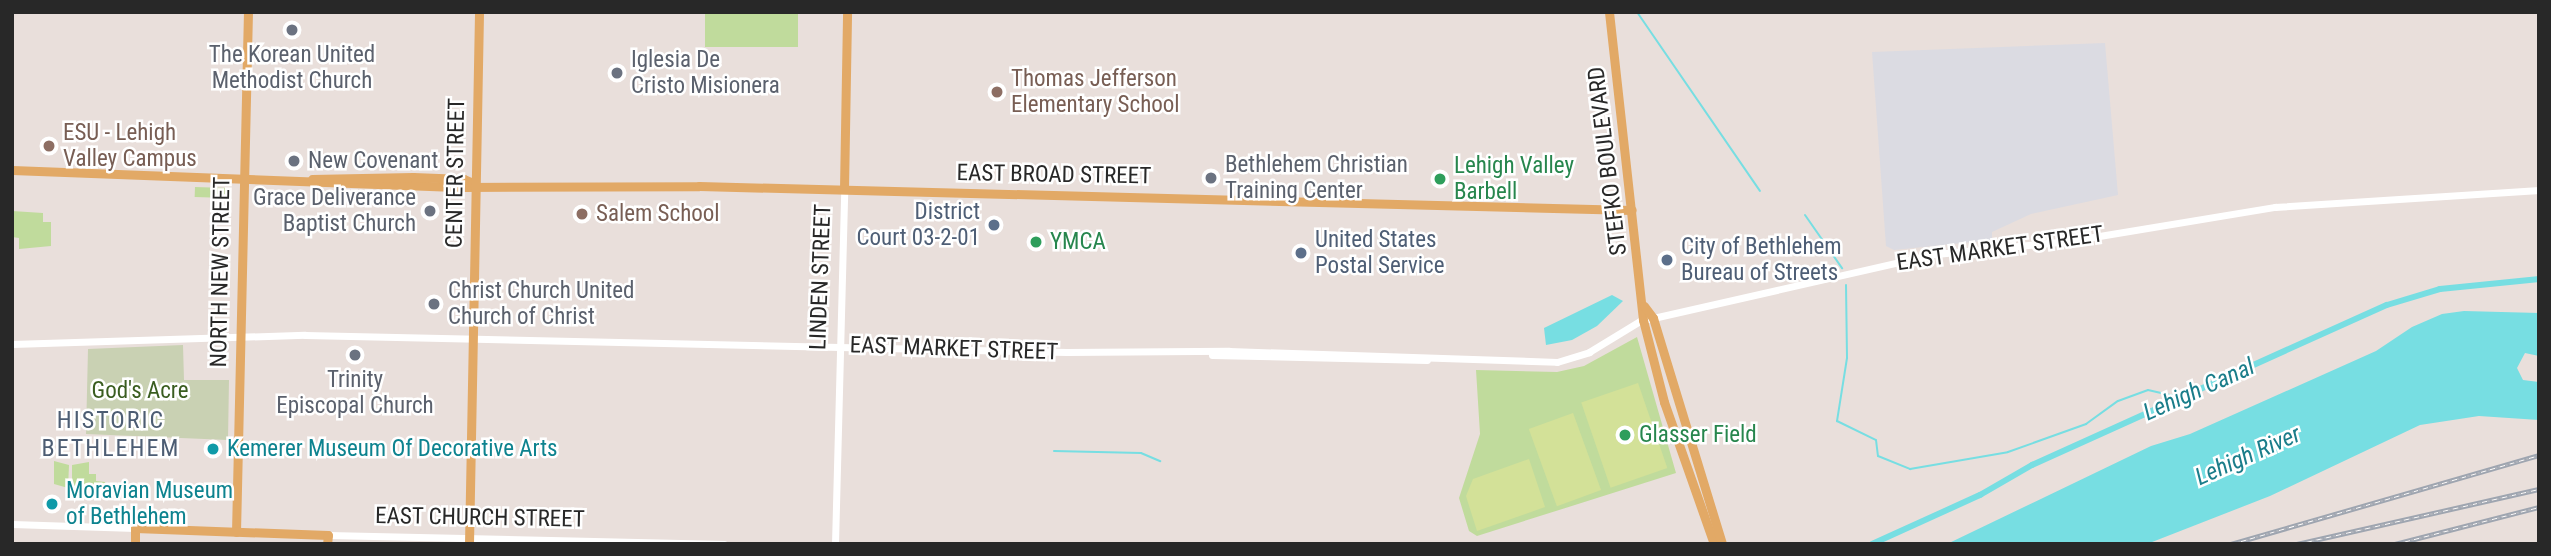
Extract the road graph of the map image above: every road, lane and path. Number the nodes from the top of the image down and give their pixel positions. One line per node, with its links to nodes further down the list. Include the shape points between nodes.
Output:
1 (248, 12): 6 (main road, NORTH NEW STREET)
2 (479, 12): 7 (main road, CENTER STREET)
3 (847, 12): 8 (main road, LINDEN STREET)
4 (1609, 12): 10 (main road, STEFKO BOULEVARD)
5 (12, 170): 6 (main road, EAST BROAD STREET)
6 (242, 176): 7 (main road, EAST BROAD STREET, via 352,184); 12 (main road, NORTH NEW STREET)
7 (475, 184): 8 (main road, EAST BROAD STREET); 13 (main road, CENTER STREET)
8 (844, 189): 10 (main road, EAST BROAD STREET); 15 (street, LINDEN STREET)
9 (2539, 190): 11 (street, EAST MARKET STREET, via 2266,208 2069,241 1936,254)
10 (1632, 210): 11 (main road, STEFKO BOULEVARD)
11 (1648, 319): 15 (street, EAST MARKET STREET, via 1589,352 1557,362 1413,355); 16 (main road, STEFKO BOULEVARD)
12 (239, 335): 13 (street, EAST MARKET STREET); 14 (street, EAST MARKET STREET); 19 (main road, NORTH NEW STREET)
13 (472, 338): 15 (street, EAST MARKET STREET); 21 (main road, CENTER STREET)
14 (12, 344)
15 (837, 345): 24 (street, LINDEN STREET)
16 (1694, 475): 25 (main road, STEFKO BOULEVARD); 26 (main road, STEFKO BOULEVARD)
17 (12, 524): 18 (street)
18 (135, 528): 19 (main road, EAST CHURCH STREET); 22 (main road)
19 (236, 532): 20 (main road, EAST CHURCH STREET)
20 (328, 539): 21 (street, EAST CHURCH STREET)
21 (470, 540): 23 (street, EAST CHURCH STREET)
22 (135, 544)
23 (724, 544)
24 (835, 544)
25 (1714, 544)
26 (1722, 544)

